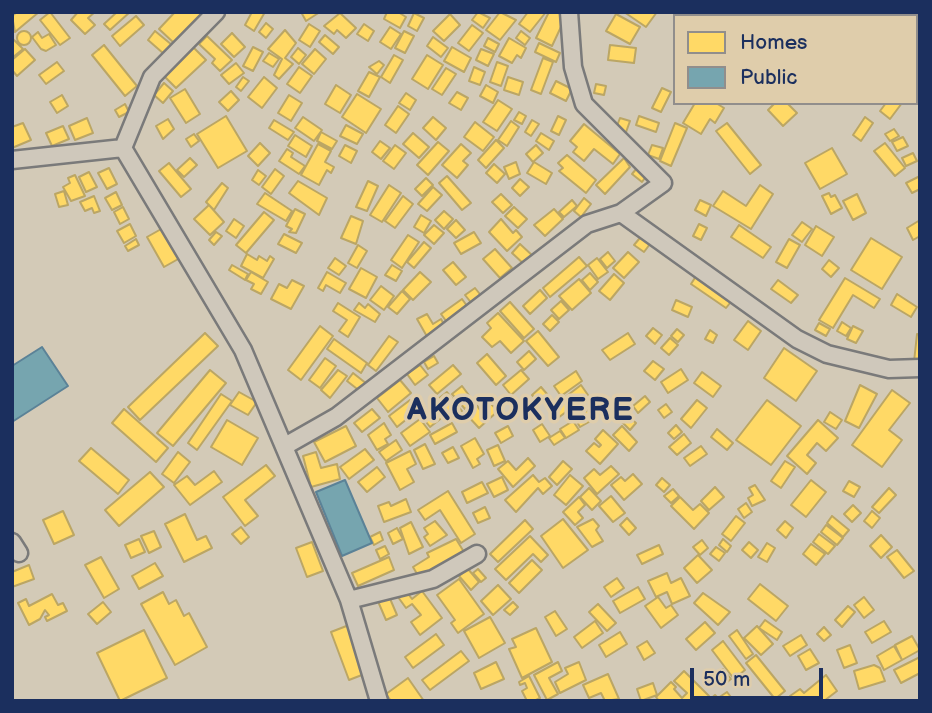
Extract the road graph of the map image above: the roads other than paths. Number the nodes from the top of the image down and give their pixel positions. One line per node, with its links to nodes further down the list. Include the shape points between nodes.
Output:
1 (216, 12): 3 (street, via 152,77)
2 (569, 12): 5 (street, via 573,67 584,104 663,183)
3 (123, 148): 4 (street); 7 (street, via 243,350)
4 (12, 160)
5 (621, 214): 6 (street, via 797,339 827,354 889,369); 7 (street, via 587,225 335,417)
6 (920, 368)
7 (285, 446): 9 (street)
8 (477, 554): 9 (street, via 433,579)
9 (349, 600): 10 (street)
10 (379, 701)

